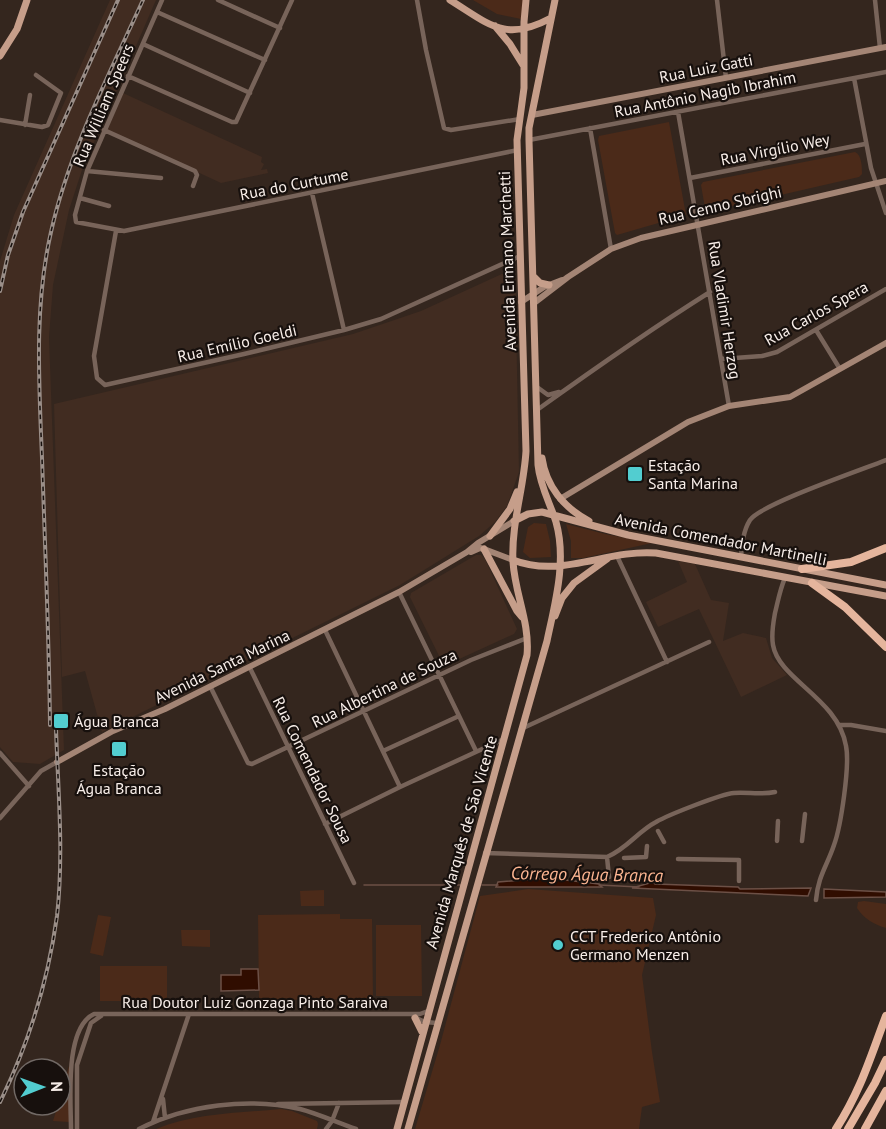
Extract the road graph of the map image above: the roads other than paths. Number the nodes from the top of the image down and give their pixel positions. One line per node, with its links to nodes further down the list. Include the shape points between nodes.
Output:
1 (27, 0): 17 (main road, via 17,29)
2 (162, 0): 11 (street, Rua William Speers)
3 (218, 0): 14 (street)
4 (292, 0): 14 (street)
5 (417, 0): 31 (street, via 446,129)
6 (450, 0): 13 (main road)
7 (526, 0): 15 (main road, Avenida Ermano Marchetti)
8 (555, 0): 12 (main road, Avenida Ermano Marchetti)
9 (717, 0): 25 (street)
10 (875, 0): 18 (street)
11 (157, 12): 16 (street, Rua William Speers); 20 (street)
12 (551, 18): 15 (main road); 30 (main road, Avenida Ermano Marchetti)
13 (495, 26): 15 (main road); 21 (main road)
14 (280, 28): 20 (street)
15 (524, 30): 21 (main road, Avenida Ermano Marchetti)
16 (143, 44): 24 (street, Rua William Speers); 27 (street)
17 (3, 46): 19 (main road)
18 (883, 48): 25 (street, Rua Luiz Gatti)
19 (0, 56)
20 (265, 60): 27 (street)
21 (524, 68): 31 (main road, Avenida Ermano Marchetti)
22 (886, 72): 26 (street, Rua Antônio Nagib Ibrahim)
23 (36, 75): 33 (street, via 60,91 61,97 48,125)
24 (128, 76): 27 (street, via 232,122 238,119); 35 (street, Rua William Speers)
25 (726, 78): 30 (street, Rua Luiz Gatti)
26 (854, 78): 29 (street, Rua Antônio Nagib Ibrahim); 37 (street)
27 (250, 93)
28 (30, 95): 33 (street)
29 (678, 112): 34 (street, Rua Antônio Nagib Ibrahim); 41 (street, Rua Vladimir Herzog)
30 (532, 115): 36 (main road, Avenida Ermano Marchetti)
31 (520, 119): 38 (main road, Avenida Ermano Marchetti)
32 (0, 120): 33 (street)
33 (25, 125)
34 (590, 128): 36 (street, Rua Antônio Nagib Ibrahim); 52 (street)
35 (104, 130): 39 (street, Rua William Speers); 44 (street, via 195,171)
36 (529, 140): 54 (main road, Avenida Ermano Marchetti)
37 (865, 144): 41 (street, Rua Virgílio Wey); 43 (street)
38 (518, 150): 45 (street, Rua do Curtume); 53 (main road, Avenida Ermano Marchetti)
39 (87, 171): 40 (street); 46 (street, Rua William Speers)
40 (161, 178)
41 (690, 178): 50 (street, Rua Vladimir Herzog)
42 (886, 181): 43 (street, Rua Cenno Sbrighi)
43 (876, 183): 48 (street); 50 (street, Rua Cenno Sbrighi)
44 (193, 186)
45 (312, 193): 51 (street, Rua do Curtume); 62 (street)
46 (80, 198): 47 (street); 49 (street, Rua William Speers)
47 (109, 206)
48 (886, 213)
49 (76, 222): 51 (street, Rua do Curtume)
50 (698, 224): 52 (street, Rua Cenno Sbrighi); 58 (street, Rua Vladimir Herzog)
51 (116, 231): 62 (street, Rua Emílio Goeldi, via 94,356 97,378 102,384)
52 (611, 249): 55 (street, Rua Cenno Sbrighi)
53 (520, 256): 60 (main road, Avenida Ermano Marchetti); 62 (street, Rua Emílio Goeldi, via 381,319)
54 (533, 277): 56 (main road); 59 (main road, Avenida Ermano Marchetti)
55 (568, 278): 56 (street, Rua Cenno Sbrighi); 61 (street, Rua Cenno Sbrighi)
56 (549, 285): 59 (street, Rua Cenno Sbrighi)
57 (886, 289): 63 (street, Rua Carlos Spera)
58 (710, 292): 65 (street, Rua Vladimir Herzog); 68 (street)
59 (534, 294): 60 (street, Rua Cenno Sbrighi); 61 (main road, Avenida Ermano Marchetti)
60 (521, 302): 73 (main road, Avenida Ermano Marchetti, via 526,451)
61 (534, 303): 67 (main road, Avenida Ermano Marchetti)
62 (344, 330)
63 (816, 330): 65 (street, Rua Carlos Spera, via 771,354); 66 (street)
64 (886, 343): 66 (street)
65 (721, 359): 69 (street, Rua Vladimir Herzog)
66 (840, 369): 69 (street, via 790,397)
67 (537, 387): 68 (street, via 548,395); 70 (main road, Avenida Ermano Marchetti)
68 (561, 391): 70 (street)
69 (729, 406): 74 (street, via 688,422)
70 (537, 410): 71 (main road, Avenida Ermano Marchetti)
71 (539, 442): 74 (main road, via 546,477); 75 (main road, Avenida Ermano Marchetti, via 541,483)
72 (886, 460): 83 (street, via 759,512 744,533)
73 (523, 482): 76 (main road, Avenida Ermano Marchetti); 78 (main road)
74 (560, 499): 77 (main road, via 581,517)
75 (553, 514): 76 (main road, via 536,512); 77 (main road, Avenida Comendador Martinelli); 86 (main road, Avenida Ermano Marchetti)
76 (514, 521): 78 (street, Avenida Santa Marina); 85 (main road, Avenida Ermano Marchetti)
77 (604, 529): 83 (main road, Avenida Comendador Martinelli)
78 (490, 536): 81 (street, Avenida Santa Marina)
79 (886, 548): 87 (highway, via 851,562)
80 (484, 549): 81 (street, Avenida Santa Marina); 85 (street); 93 (main road)
81 (467, 552): 91 (street, Avenida Santa Marina)
82 (617, 555): 84 (main road, Avenida Comendador Martinelli); 88 (main road, Avenida Comendador Martinelli, via 656,553); 99 (street)
83 (741, 557): 87 (main road, Avenida Comendador Martinelli)
84 (609, 558): 86 (main road, Avenida Comendador Martinelli); 94 (main road, via 574,584)
85 (513, 560): 86 (main road, Avenida Comendador Martinelli, via 534,567); 93 (main road, Avenida Marquês de São Vicente)
86 (560, 566): 94 (main road, Avenida Marquês de São Vicente)
87 (802, 569): 90 (main road, Avenida Comendador Martinelli)
88 (785, 578): 89 (main road, Avenida Comendador Martinelli); 105 (street, via 772,630 773,645 778,658)
89 (812, 584): 92 (main road, Avenida Comendador Martinelli); 98 (highway, via 845,607)
90 (886, 585)
91 (399, 592): 95 (street, Avenida Santa Marina); 101 (street)
92 (886, 596)
93 (524, 619): 96 (main road, Avenida Marquês de São Vicente)
94 (551, 620): 106 (main road, Avenida Marquês de São Vicente)
95 (325, 630): 100 (street, Avenida Santa Marina); 103 (street)
96 (528, 638): 101 (street, Rua Albertina de Souza); 108 (main road, Avenida Marquês de São Vicente, via 523,675)
97 (709, 642): 99 (street)
98 (886, 647)
99 (667, 662): 106 (street)
100 (250, 668): 102 (street, Avenida Santa Marina); 109 (street, Rua Comendador Sousa)
101 (440, 676): 103 (street, Rua Albertina de Souza); 104 (street)
102 (210, 686): 109 (street, Rua Albertina de Souza, via 248,763); 113 (street, Avenida Santa Marina)
103 (364, 712): 109 (street, Rua Albertina de Souza); 110 (street)
104 (459, 716): 110 (street); 111 (street)
105 (840, 725): 107 (street); 133 (street, via 848,761 835,842 817,884)
106 (521, 729): 126 (main road, Avenida Marquês de São Vicente)
107 (886, 731)
108 (504, 739): 111 (street); 134 (main road, Avenida Marquês de São Vicente)
109 (288, 747): 120 (street, Rua Comendador Sousa)
110 (383, 752): 115 (street)
111 (476, 752): 115 (street)
112 (0, 753): 114 (street)
113 (57, 762): 114 (street, Avenida Santa Marina, via 41,771)
114 (29, 786): 118 (street, Avenida Santa Marina)
115 (400, 787): 120 (street)
116 (775, 792): 127 (street, via 734,793 655,822 622,850)
117 (805, 814): 123 (street)
118 (0, 818)
119 (777, 820): 122 (street)
120 (325, 824): 132 (street, Rua Comendador Sousa)
121 (658, 831): 124 (street)
122 (777, 841)
123 (802, 841)
124 (664, 842)
125 (647, 846): 128 (street, via 646,856)
126 (486, 853): 127 (street); 141 (main road, Avenida Marquês de São Vicente)
127 (607, 857): 130 (street)
128 (624, 858)
129 (678, 859): 131 (street, via 739,860)
130 (609, 877)
131 (739, 881)
132 (354, 883)
133 (816, 900)
134 (428, 1011): 135 (street, Rua Doutor Luiz Gonzaga Pinto Saraiva); 140 (main road, Avenida Marquês de São Vicente)
135 (407, 1013): 136 (street, Rua Doutor Luiz Gonzaga Pinto Saraiva); 139 (street, Rua Doutor Luiz Gonzaga Pinto Saraiva)
136 (189, 1014): 137 (street, Rua Doutor Luiz Gonzaga Pinto Saraiva); 145 (street)
137 (104, 1015): 152 (street, via 94,1014 86,1019 73,1051); 153 (street, via 91,1023 82,1046 76,1079)
138 (886, 1016): 159 (highway, via 867,1071)
139 (415, 1018): 140 (street, Rua Doutor Luiz Gonzaga Pinto Saraiva); 142 (main road)
140 (425, 1022): 141 (street, Rua Doutor Luiz Gonzaga Pinto Saraiva); 142 (main road, Avenida Marquês de São Vicente)
141 (437, 1023): 158 (main road, Avenida Marquês de São Vicente)
142 (421, 1038): 146 (main road, Avenida Marquês de São Vicente)
143 (886, 1060): 160 (highway)
144 (886, 1092): 161 (highway)
145 (163, 1096): 149 (street); 151 (street)
146 (404, 1102): 147 (street); 157 (main road, Avenida Marquês de São Vicente)
147 (339, 1103): 148 (street); 150 (street)
148 (270, 1104): 149 (street, via 231,1105); 150 (street, via 301,1109)
149 (165, 1118): 151 (street)
150 (332, 1121): 155 (street); 156 (street)
151 (153, 1122): 154 (street)
152 (71, 1129)
153 (76, 1129)
154 (139, 1129)
155 (326, 1129)
156 (356, 1129)
157 (397, 1129)
158 (408, 1129)
159 (836, 1129)
160 (848, 1129)
161 (865, 1129)

